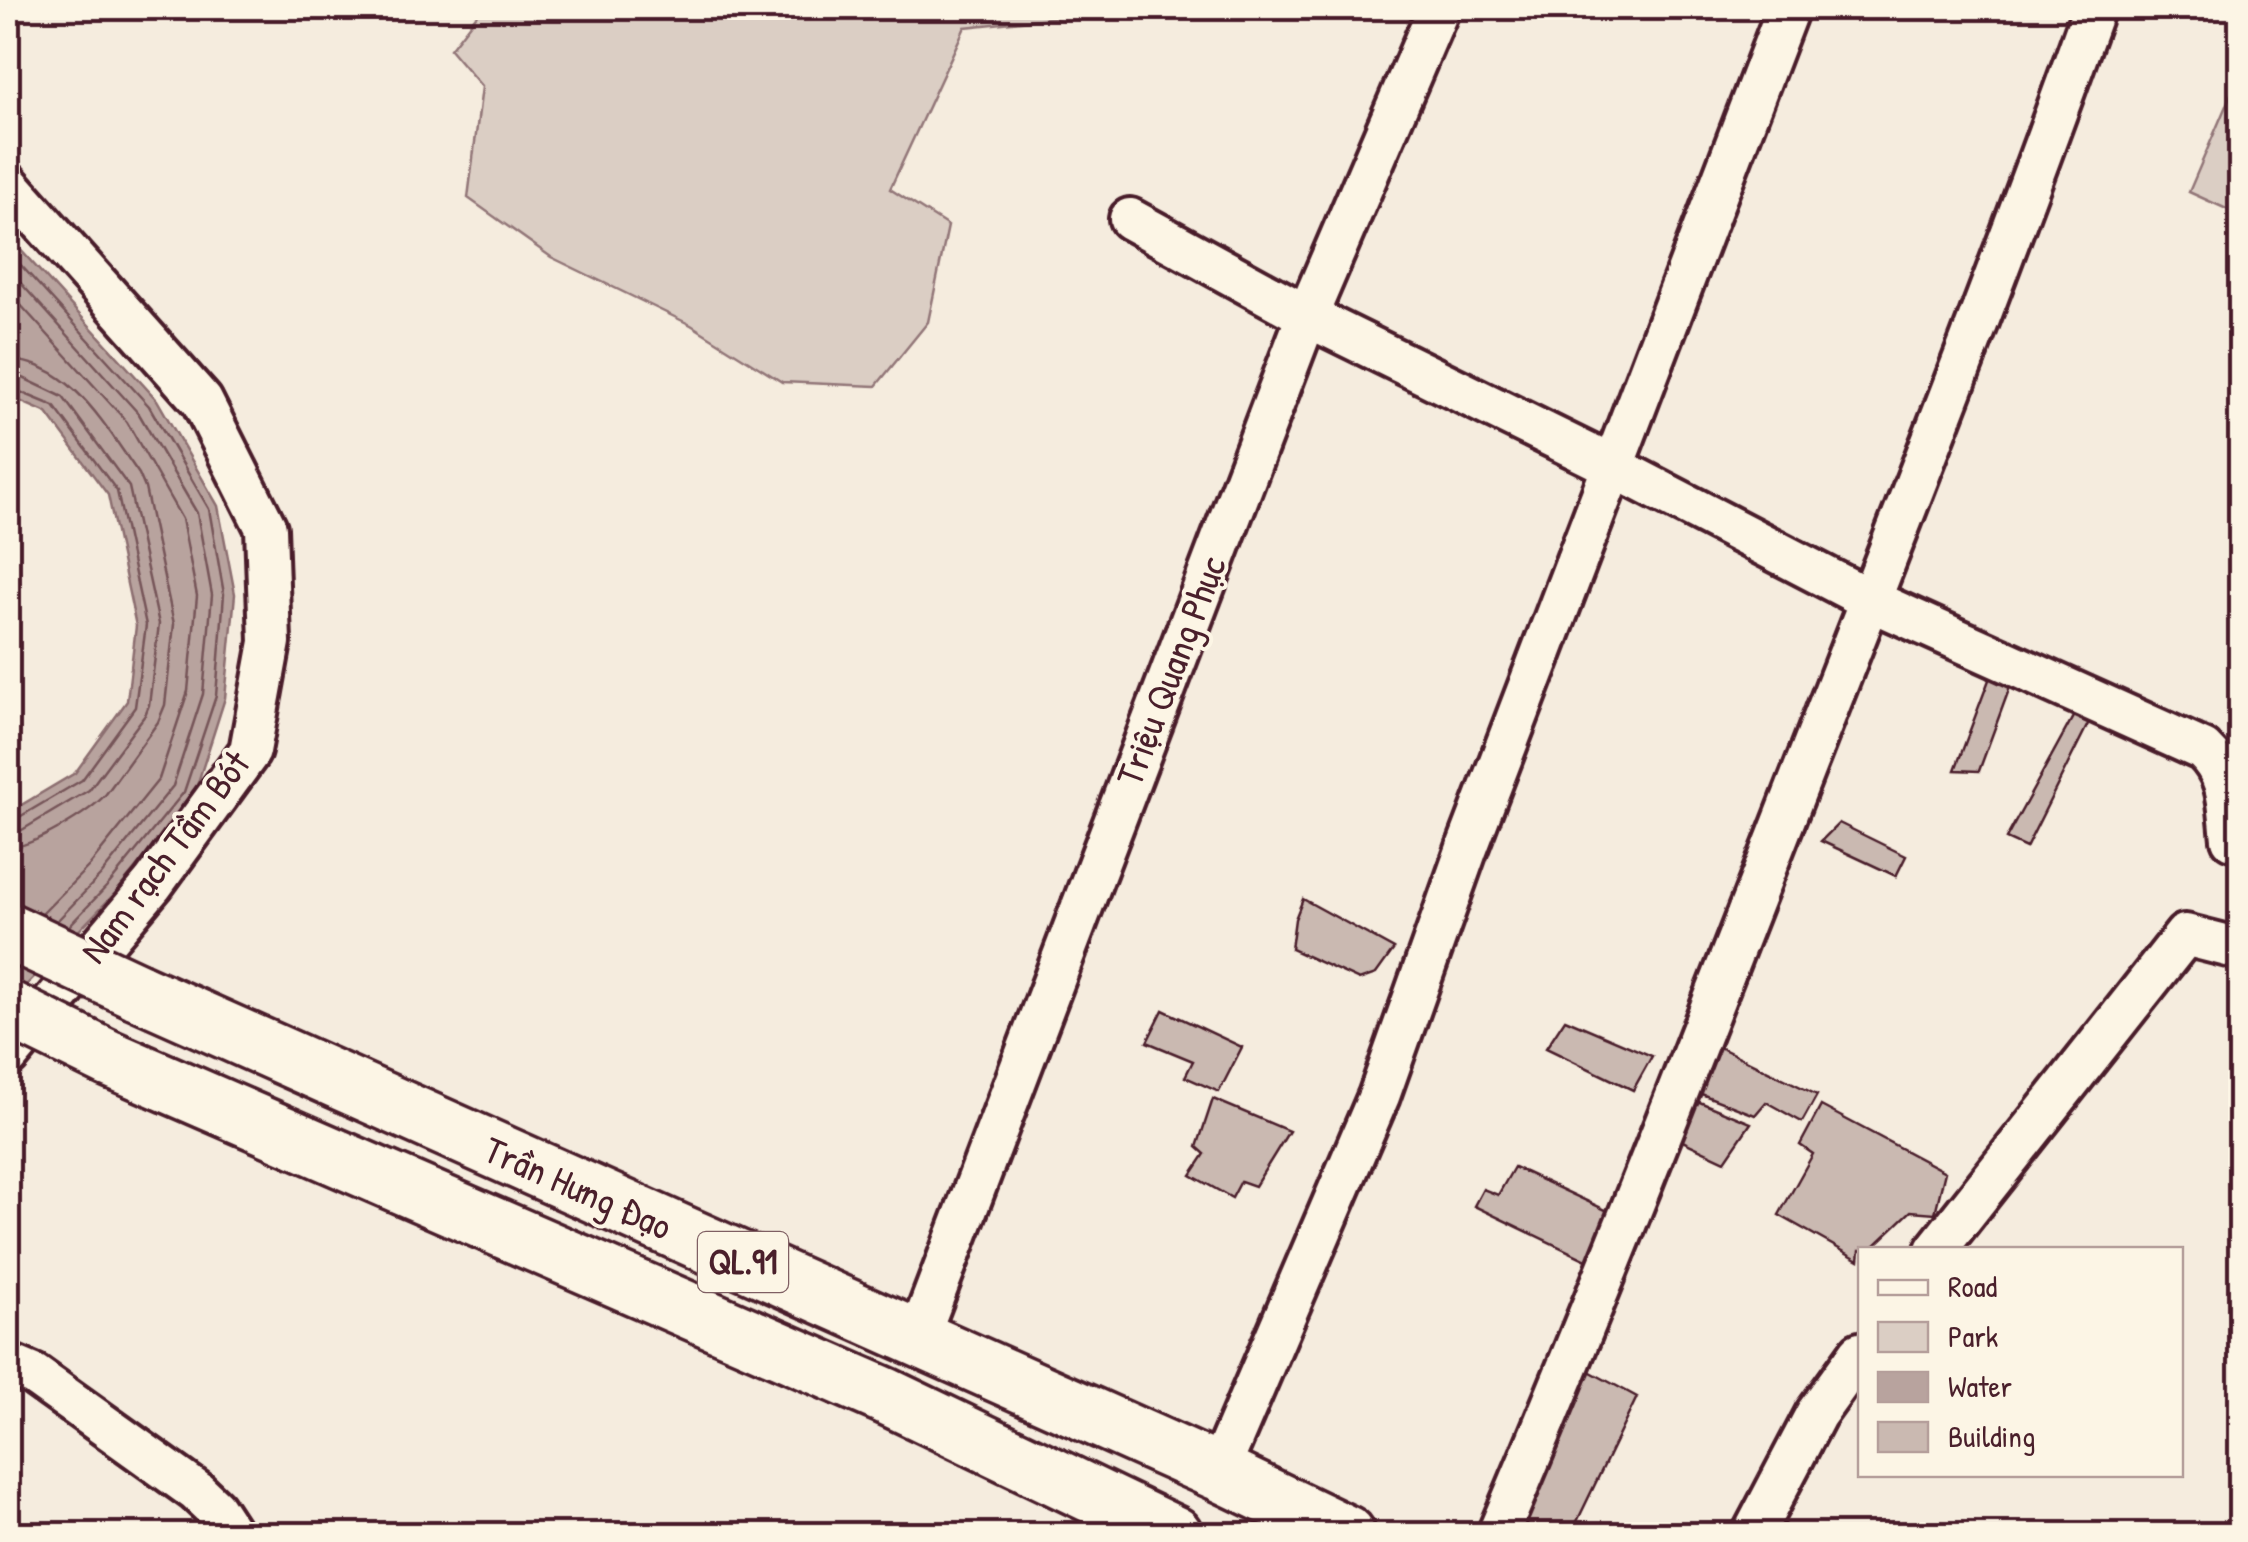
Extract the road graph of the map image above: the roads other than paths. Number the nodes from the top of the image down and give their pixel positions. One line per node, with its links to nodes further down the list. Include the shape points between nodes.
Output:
1 (1439, 8): 6 (street, Triệu Quang Phục)
2 (1788, 8): 7 (street)
3 (2094, 8): 8 (street)
4 (8, 184): 13 (street, Nam rạch Tầm Bót, via 202,402 266,528 270,642 250,752 153,884)
5 (1130, 219): 6 (street)
6 (1306, 316): 7 (street); 15 (street, Triệu Quang Phục)
7 (1612, 466): 8 (street); 19 (street, via 1379,1096)
8 (1870, 600): 9 (street, via 2203,750 2220,766); 23 (street, via 1583,1335)
9 (2232, 839)
10 (8, 932): 15 (highway, Trần Hưng Đạo / QL.91, bridge)
11 (2240, 950): 14 (street, via 2185,934)
12 (8, 1010): 18 (highway, Trần Hưng Đạo / QL.91, bridge)
13 (8, 1056)
14 (1938, 1247)
15 (917, 1340): 18 (highway); 19 (highway, Trần Hưng Đạo / QL.91)
16 (1858, 1356): 24 (street, via 1816,1414)
17 (8, 1364): 20 (street, via 34,1374 196,1491)
18 (886, 1396): 21 (highway, Trần Hưng Đạo / QL.91)
19 (1218, 1472): 22 (highway, Trần Hưng Đạo / QL.91)
20 (231, 1534)
21 (1174, 1534)
22 (1347, 1534)
23 (1498, 1534)
24 (1752, 1534)

